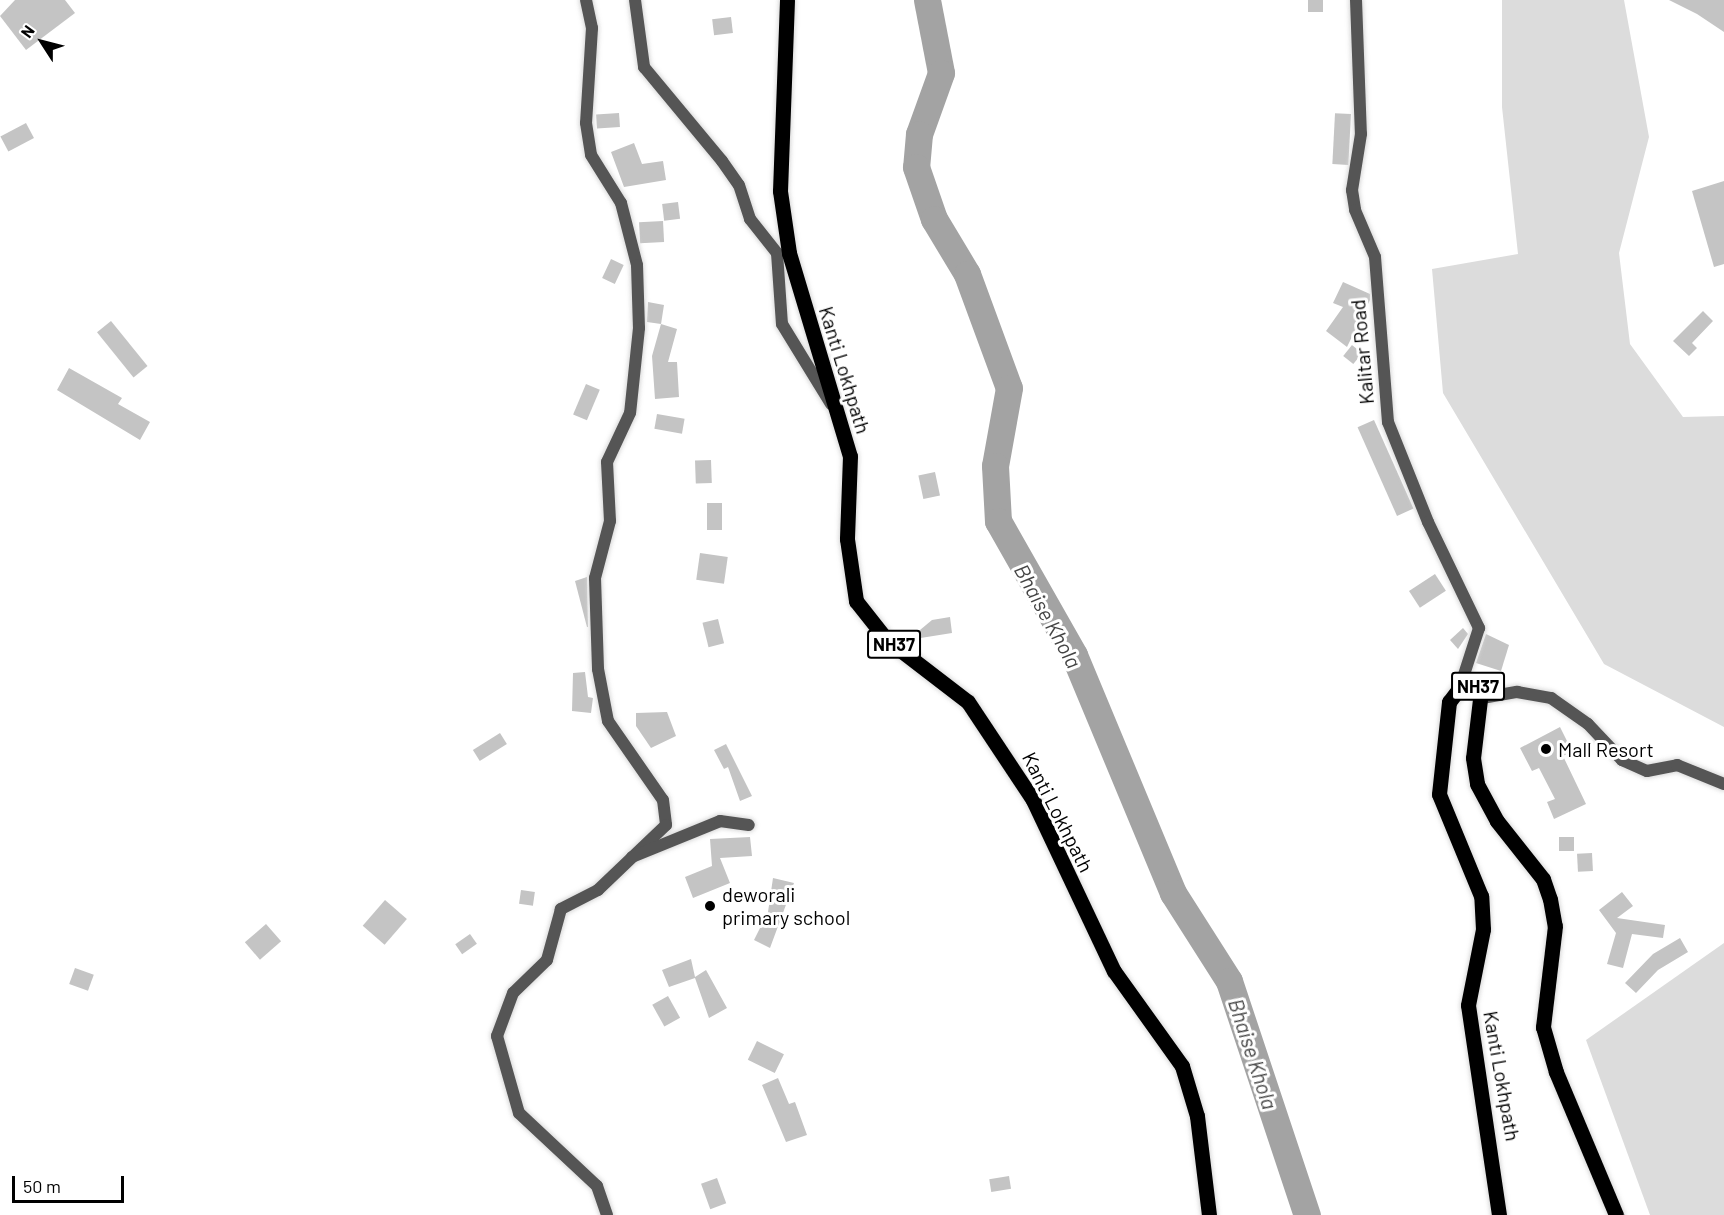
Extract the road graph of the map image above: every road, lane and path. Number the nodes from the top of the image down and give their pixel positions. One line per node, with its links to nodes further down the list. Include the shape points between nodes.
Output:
1 (586, 0): 10 (street, via 592,28 586,123 591,155 621,203 638,265 639,317 630,412 607,462 610,521 595,578 598,669 608,721 663,800 666,825)
2 (634, 0): 5 (street, via 644,67 722,161 739,186 750,219 777,253 782,324)
3 (787, 0): 5 (main road, Kanti Lokhpath / NH37, via 780,191 789,253)
4 (1356, 0): 6 (street, Kalitar Road, via 1362,134 1352,190 1355,210 1375,256 1388,422 1428,522 1479,628)
5 (835, 410): 12 (main road, Kanti Lokhpath / NH37, via 850,456 847,540 856,601 886,639 968,702 1033,800 1114,971 1182,1066 1197,1116)
6 (1461, 684): 7 (main road, NH37, via 1476,683); 13 (main road, Kanti Lokhpath / NH37, via 1449,702 1440,747 1438,795 1481,896 1483,929 1468,1005)
7 (1482, 698): 8 (street, via 1517,692 1551,698 1588,724 1622,760 1647,771 1677,765); 14 (main road, NH37, via 1473,758 1477,784 1497,821 1543,879 1550,899 1555,926 1544,1027 1556,1072)
8 (1724, 784)
9 (749, 825): 10 (street, via 720,822)
10 (625, 860): 11 (street, via 598,890 561,909 547,960 513,993 497,1036 519,1113 597,1186)
11 (607, 1215)
12 (1209, 1215)
13 (1500, 1215)
14 (1616, 1215)

